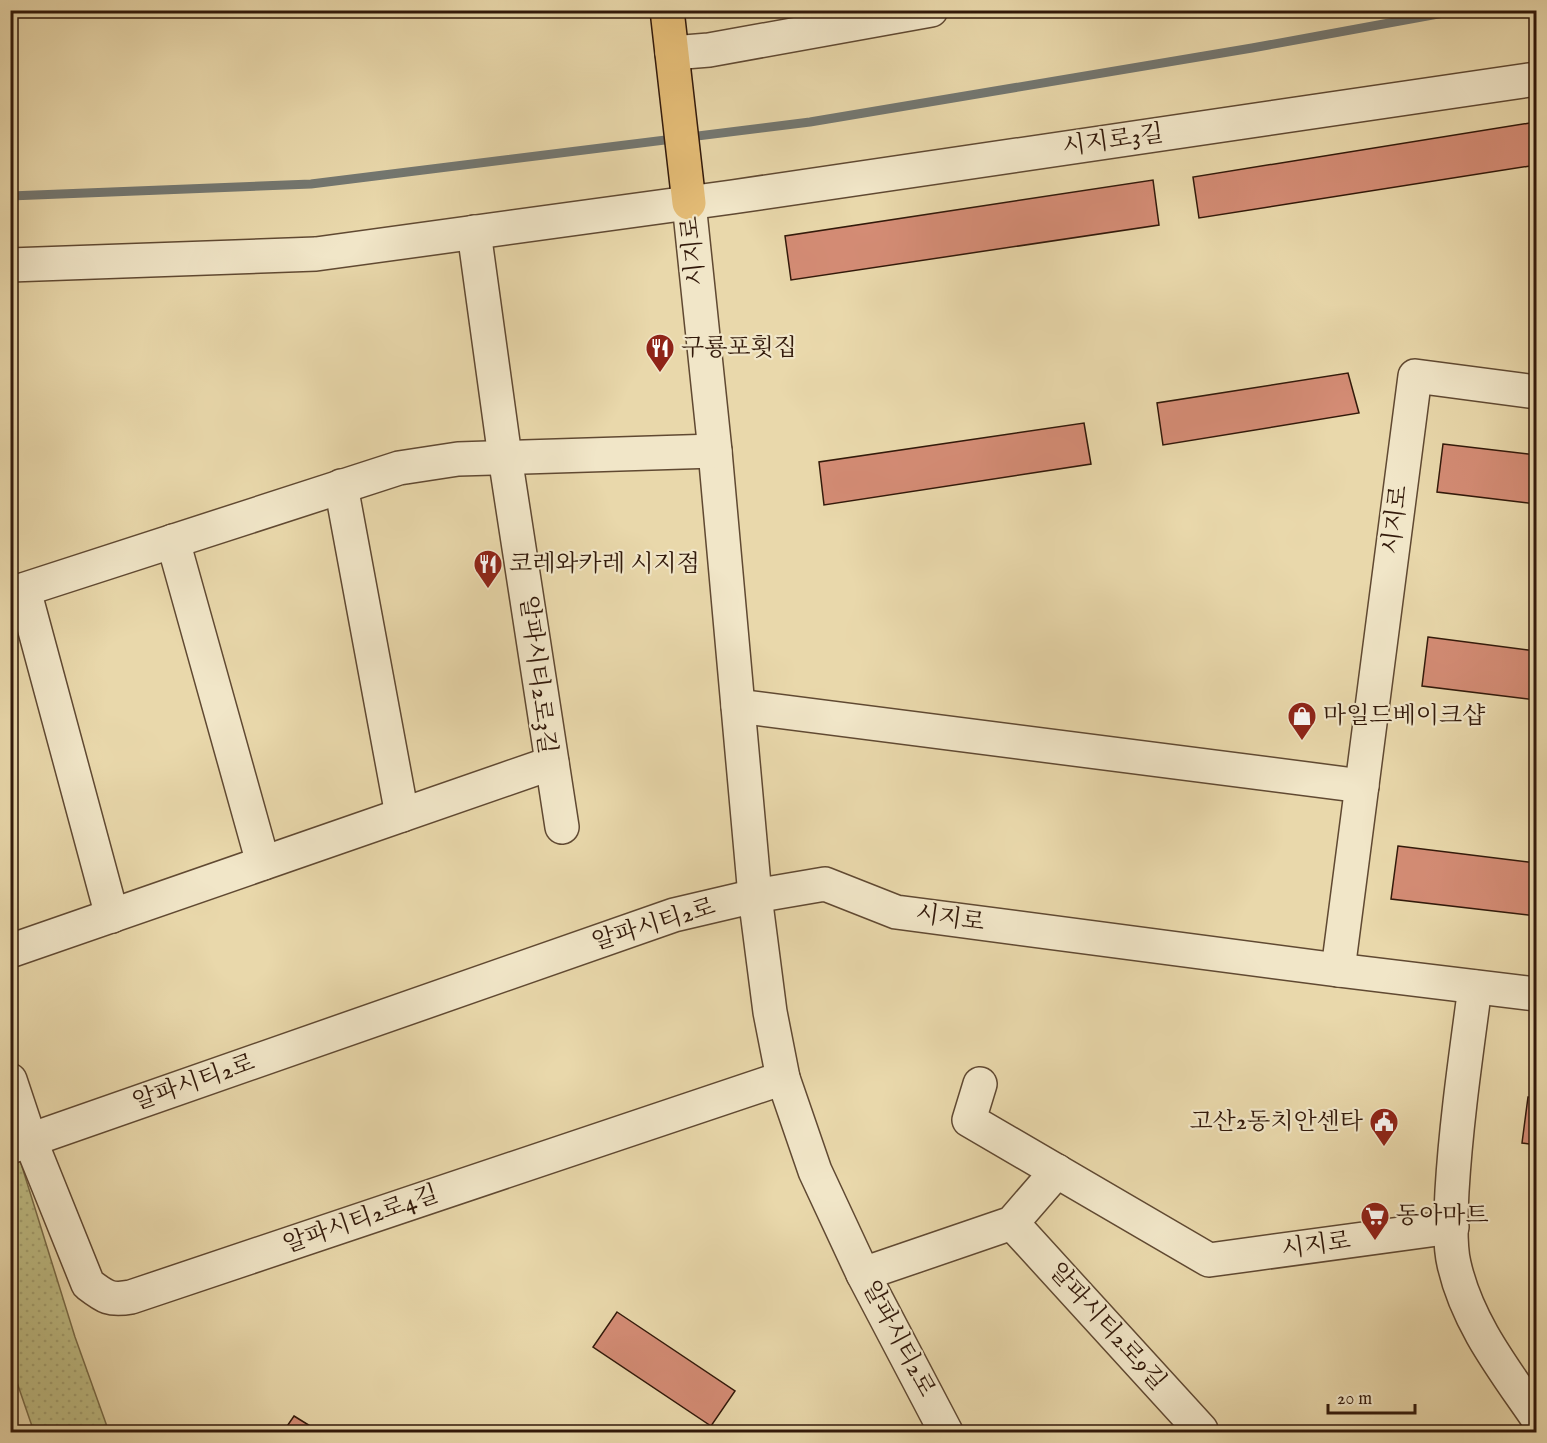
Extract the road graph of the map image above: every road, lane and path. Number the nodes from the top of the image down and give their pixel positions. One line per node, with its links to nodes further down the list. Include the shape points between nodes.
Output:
1 (667, 10): 4 (main road)
2 (931, 10): 3 (street)
3 (850, 17): 4 (street, via 709,50)
4 (674, 67): 6 (main road)
5 (1536, 79): 6 (street, 시지로3길)
6 (689, 203): 7 (street, 시지로); 10 (street, 시지로)
7 (474, 232): 8 (street, 시지로, via 315,254); 11 (street)
8 (10, 265)
9 (1536, 392): 17 (street, 시지로, via 1415,376)
10 (715, 451): 11 (street); 15 (street, 시지로)
11 (506, 457): 12 (street, via 399,468); 16 (street, 알파시티2로3길)
12 (341, 486): 13 (street); 18 (street)
13 (173, 542): 14 (street); 20 (street)
14 (17, 592): 22 (street)
15 (738, 706): 17 (street); 21 (street, 시지로)
16 (552, 763): 18 (street, 알파시티2로3길); 19 (street)
17 (1362, 786): 24 (street, 시지로)
18 (402, 815): 20 (street, 알파시티2로3길)
19 (562, 827)
20 (263, 863): 22 (street, 알파시티2로3길)
21 (756, 896): 24 (street, 시지로, via 825,884 896,912); 27 (street, 알파시티2로, via 770,1012); 30 (street, 알파시티2로, via 674,915)
22 (112, 916): 23 (street, 알파시티2로3길)
23 (10, 951)
24 (1338, 970): 25 (street, 시지로)
25 (1475, 987): 26 (street, 시지로); 33 (street, via 1454,1150)
26 (1536, 994)
27 (783, 1078): 30 (street, 알파시티2로4길, via 116,1300 88,1284); 34 (street, 알파시티2로, via 815,1171)
28 (10, 1080): 30 (street)
29 (980, 1084): 31 (street, 시지로, via 969,1120)
30 (20, 1144)
31 (1057, 1171): 32 (street); 33 (street, 시지로, via 1209,1260)
32 (1012, 1223): 34 (street); 37 (street, 알파시티2로9길)
33 (1452, 1227): 35 (street, via 1453,1263 1471,1315)
34 (863, 1274): 36 (street, 알파시티2로)
35 (1536, 1416)
36 (946, 1432)
37 (1201, 1432)

